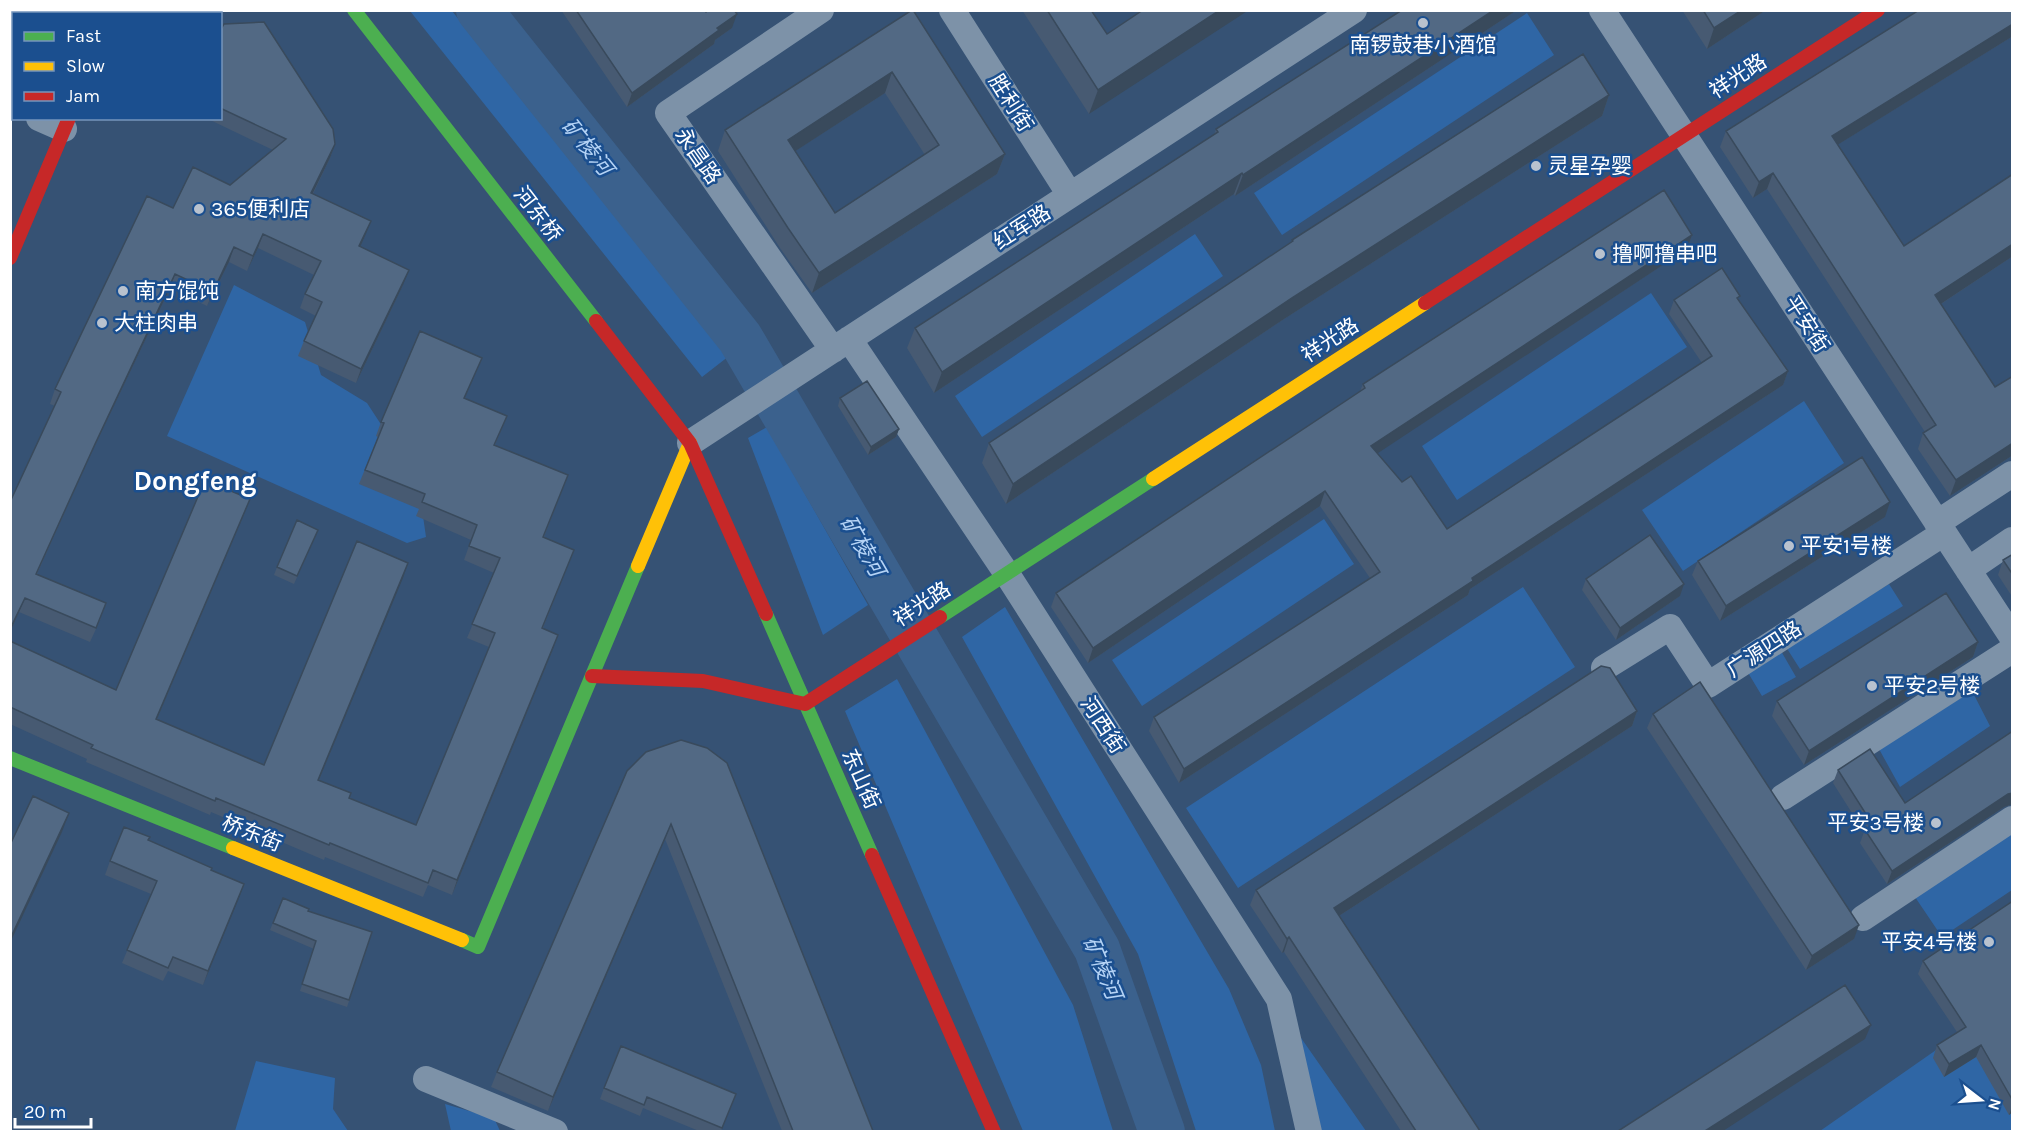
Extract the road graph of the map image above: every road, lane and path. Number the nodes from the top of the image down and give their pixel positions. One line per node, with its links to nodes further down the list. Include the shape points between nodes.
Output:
1 (354, 10): 13 (street, 河东桥)
2 (821, 10): 12 (street, 永昌路, via 668,113)
3 (952, 10): 10 (street, 胜利街)
4 (1354, 10): 10 (street, 红军路)
5 (1602, 10): 9 (street, 平安街)
6 (1878, 10): 9 (street, 祥光路)
7 (48, 120): 8 (street)
8 (66, 124): 11 (street)
9 (1684, 136): 15 (street, 平安街); 18 (street, 祥光路)
10 (1070, 195): 12 (street, 红军路)
11 (10, 258)
12 (843, 343): 13 (street, 红军路); 18 (street, 河西街)
13 (699, 436): 22 (street); 23 (street, 东山街)
14 (2013, 474): 15 (street, 广源四路)
15 (1941, 528): 17 (street, 平安街); 21 (street, 广源四路, via 1708,685 1670,627)
16 (2013, 540): 17 (street)
17 (1968, 570): 19 (street, 平安街)
18 (1007, 574): 23 (street, 祥光路); 31 (street, 河西街, via 1279,999)
19 (2013, 638)
20 (2013, 650): 25 (street)
21 (1604, 668)
22 (592, 676): 23 (street, via 703,681); 24 (street, 桥东街, via 478,947)
23 (805, 704): 30 (street, 东山街)
24 (10, 758)
25 (1783, 797)
26 (2013, 819): 27 (street)
27 (1863, 918)
28 (426, 1079): 29 (street)
29 (555, 1131)
30 (994, 1131)
31 (1309, 1131)

